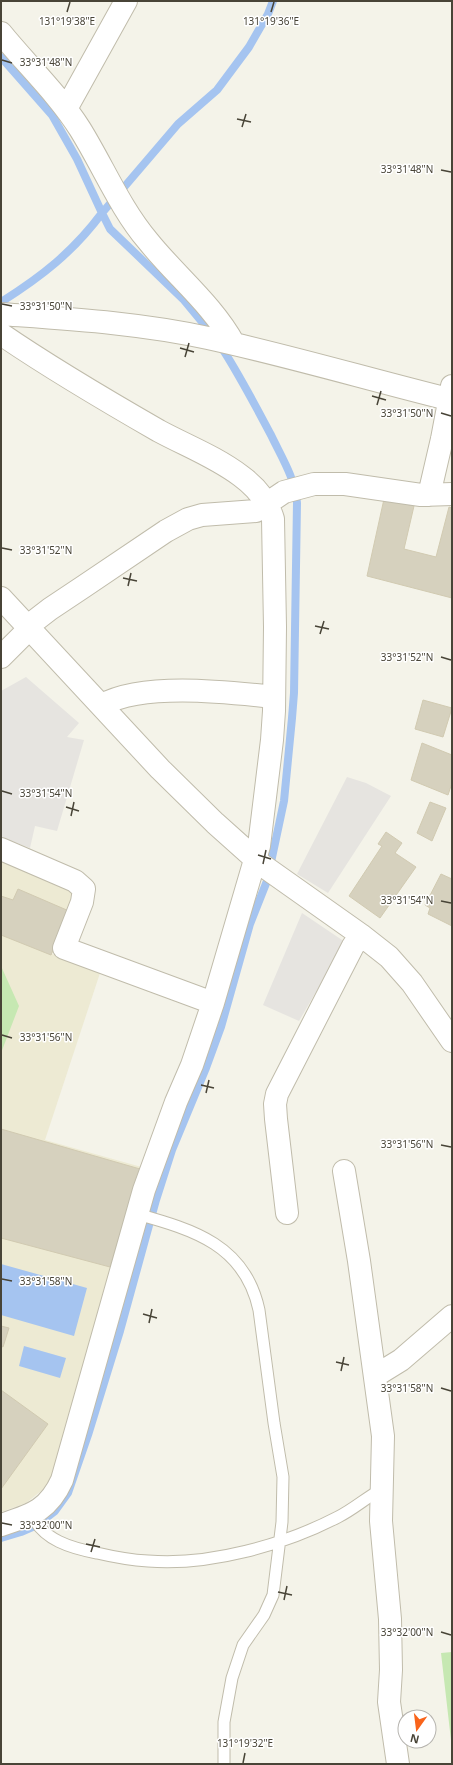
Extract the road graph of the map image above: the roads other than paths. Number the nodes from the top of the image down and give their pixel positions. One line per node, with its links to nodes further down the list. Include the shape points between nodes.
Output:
1 (126, 1): 3 (street)
2 (1, 33): 3 (street)
3 (66, 109): 6 (street, via 132,219 148,241 214,313)
4 (1, 314): 6 (street, via 118,324)
5 (1, 334): 10 (street, via 161,431 224,463 243,477)
6 (234, 344): 7 (street)
7 (451, 395): 9 (street)
8 (452, 494): 9 (street)
9 (429, 495): 10 (street, via 345,484 314,484 284,492)
10 (267, 503): 12 (street, via 256,511 202,515 188,519 76,591); 14 (street, via 274,527)
11 (1, 598): 12 (street)
12 (29, 627): 13 (street); 15 (street)
13 (1, 657)
14 (274, 697): 15 (street, via 215,692 162,692 122,696); 17 (street, via 272,740 259,846)
15 (102, 706): 17 (street, via 185,794)
16 (1, 849): 19 (street, via 75,881 84,889 82,902 64,948)
17 (265, 867): 18 (street); 19 (street)
18 (361, 935): 20 (street, via 399,968); 22 (street, via 277,1094 276,1119)
19 (213, 1003): 23 (street, via 192,1065 156,1154)
20 (452, 1041)
21 (344, 1171): 25 (street)
22 (287, 1213)
23 (137, 1214): 27 (street, via 68,1464 50,1502); 29 (lane, via 189,1230 218,1245 232,1256 256,1298 283,1477)
24 (452, 1316): 25 (street, via 401,1360)
25 (375, 1376): 26 (street, via 383,1436)
26 (382, 1489): 29 (lane, via 339,1516); 31 (street, via 381,1521 390,1626 389,1702)
27 (32, 1514): 28 (street); 29 (lane, via 39,1527 58,1542 120,1558 149,1561 205,1559)
28 (1, 1525)
29 (280, 1541): 30 (lane, via 273,1595 264,1615 243,1644 232,1678 224,1722)
30 (224, 1764)
31 (398, 1764)

